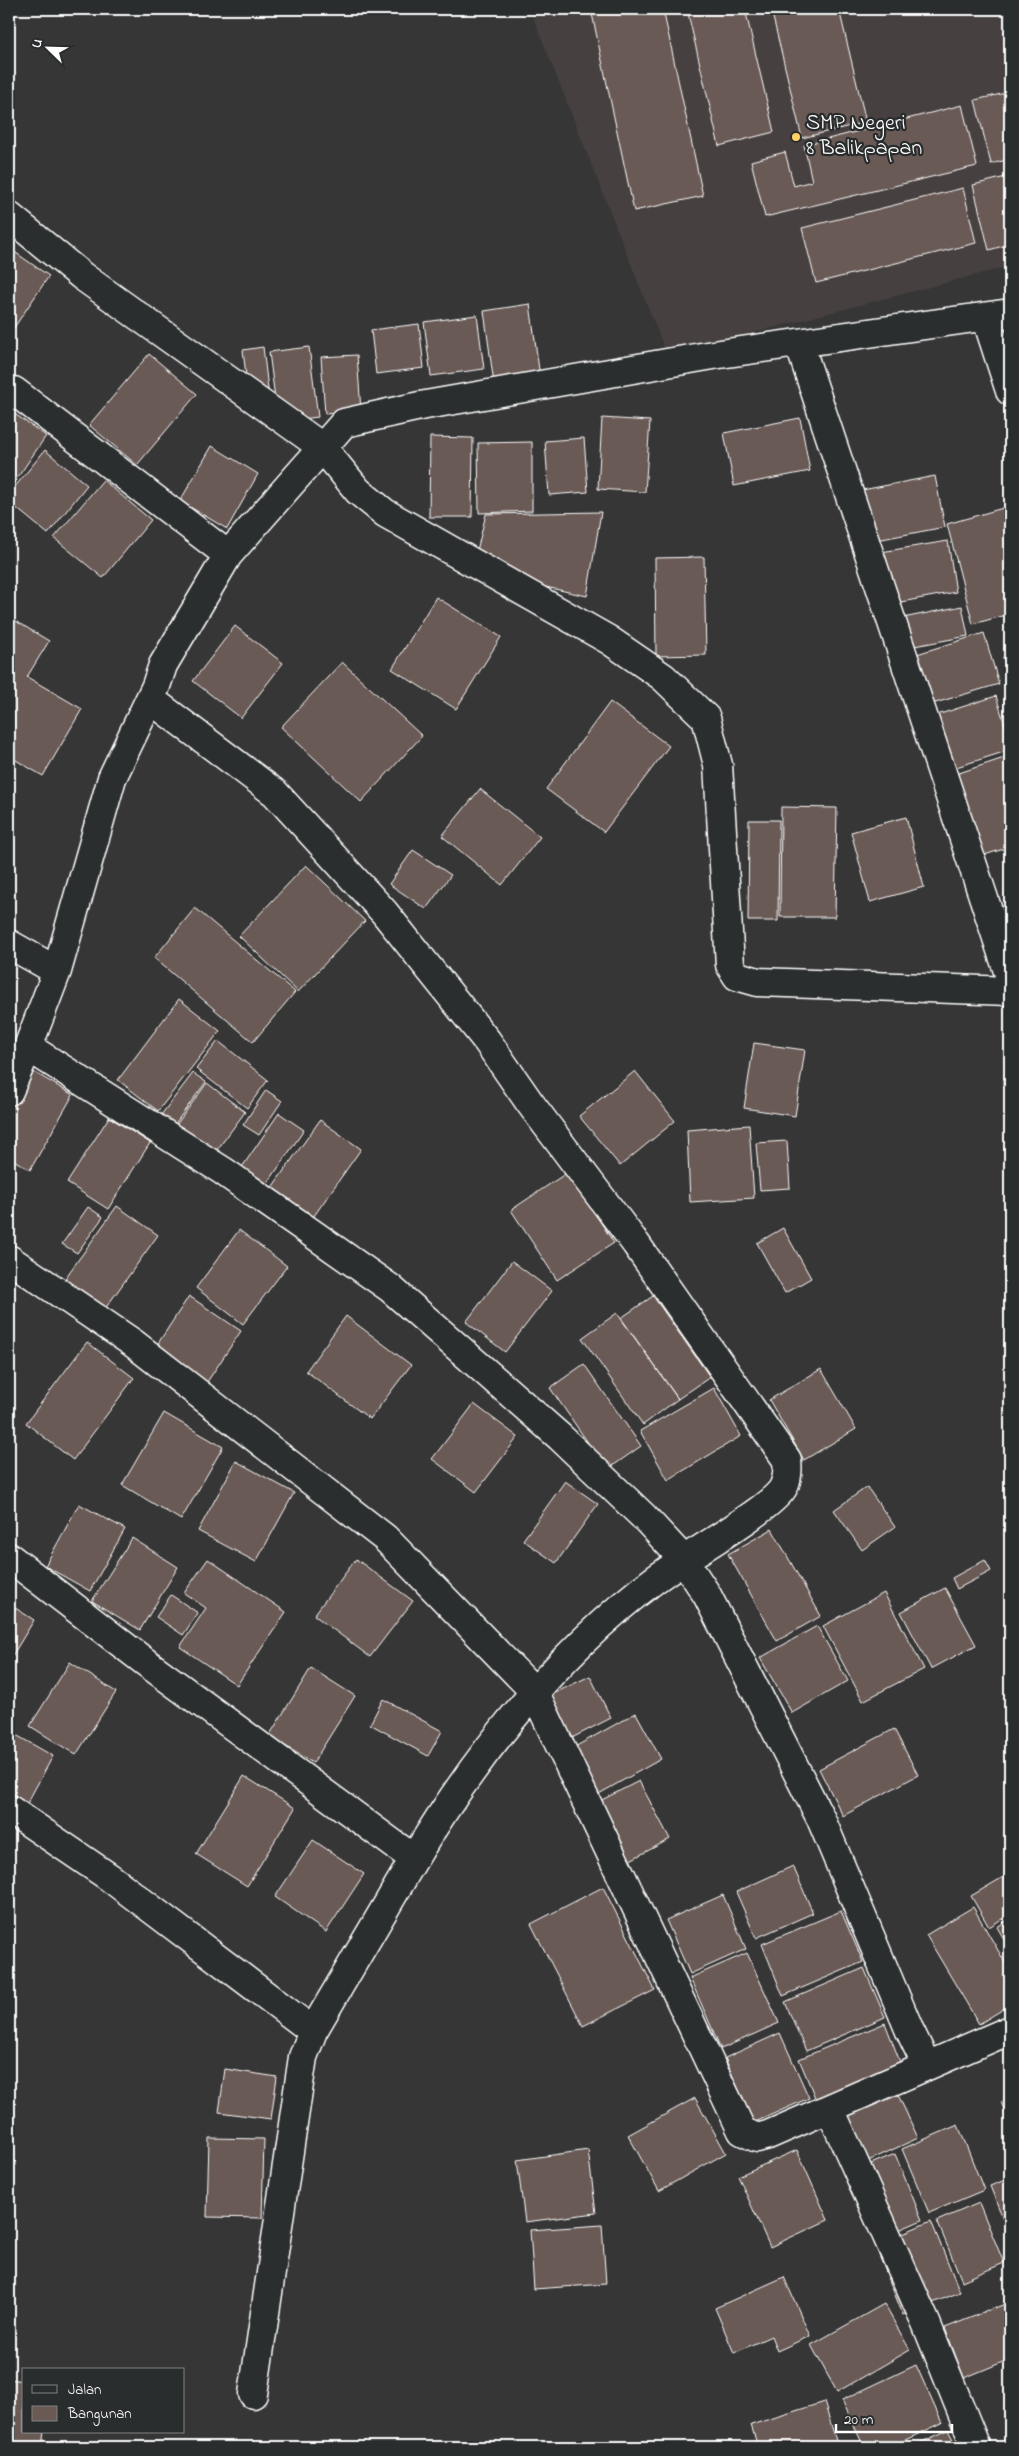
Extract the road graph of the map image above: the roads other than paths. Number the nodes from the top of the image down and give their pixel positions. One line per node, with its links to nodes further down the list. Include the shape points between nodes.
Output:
1 (9, 216): 6 (street, via 82,276)
2 (998, 315): 3 (street); 5 (street)
3 (799, 343): 6 (street, via 420,406 344,423); 11 (street)
4 (14, 391): 7 (street)
5 (1010, 391)
6 (322, 447): 7 (street); 12 (street, via 358,491 385,514 609,640 663,677 706,718 718,765 730,965 736,976 758,982)
7 (228, 555): 8 (street, via 163,665)
8 (150, 699): 10 (street, via 112,778); 17 (street, via 275,793 384,912 486,1041 636,1244 787,1460 784,1488 770,1502)
9 (9, 944): 10 (street)
10 (57, 971): 13 (street)
11 (1010, 977)
12 (1010, 991)
13 (28, 1047): 14 (street); 17 (street, via 223,1171 390,1288 580,1456)
14 (9, 1090)
15 (9, 1259): 18 (street, via 133,1343 385,1538)
16 (9, 1557): 20 (street, via 152,1667)
17 (684, 1560): 18 (street, via 595,1629); 23 (street, via 707,1595 821,1819)
18 (534, 1691): 20 (street, via 440,1815); 24 (street, via 742,2131 757,2138)
19 (9, 1809): 22 (street, via 110,1877)
20 (414, 1859): 22 (street)
21 (1010, 2030): 23 (street)
22 (313, 2031): 25 (street, via 299,2078)
23 (927, 2066): 24 (street)
24 (830, 2108): 26 (street, via 926,2323)
25 (252, 2394)
26 (976, 2447)

